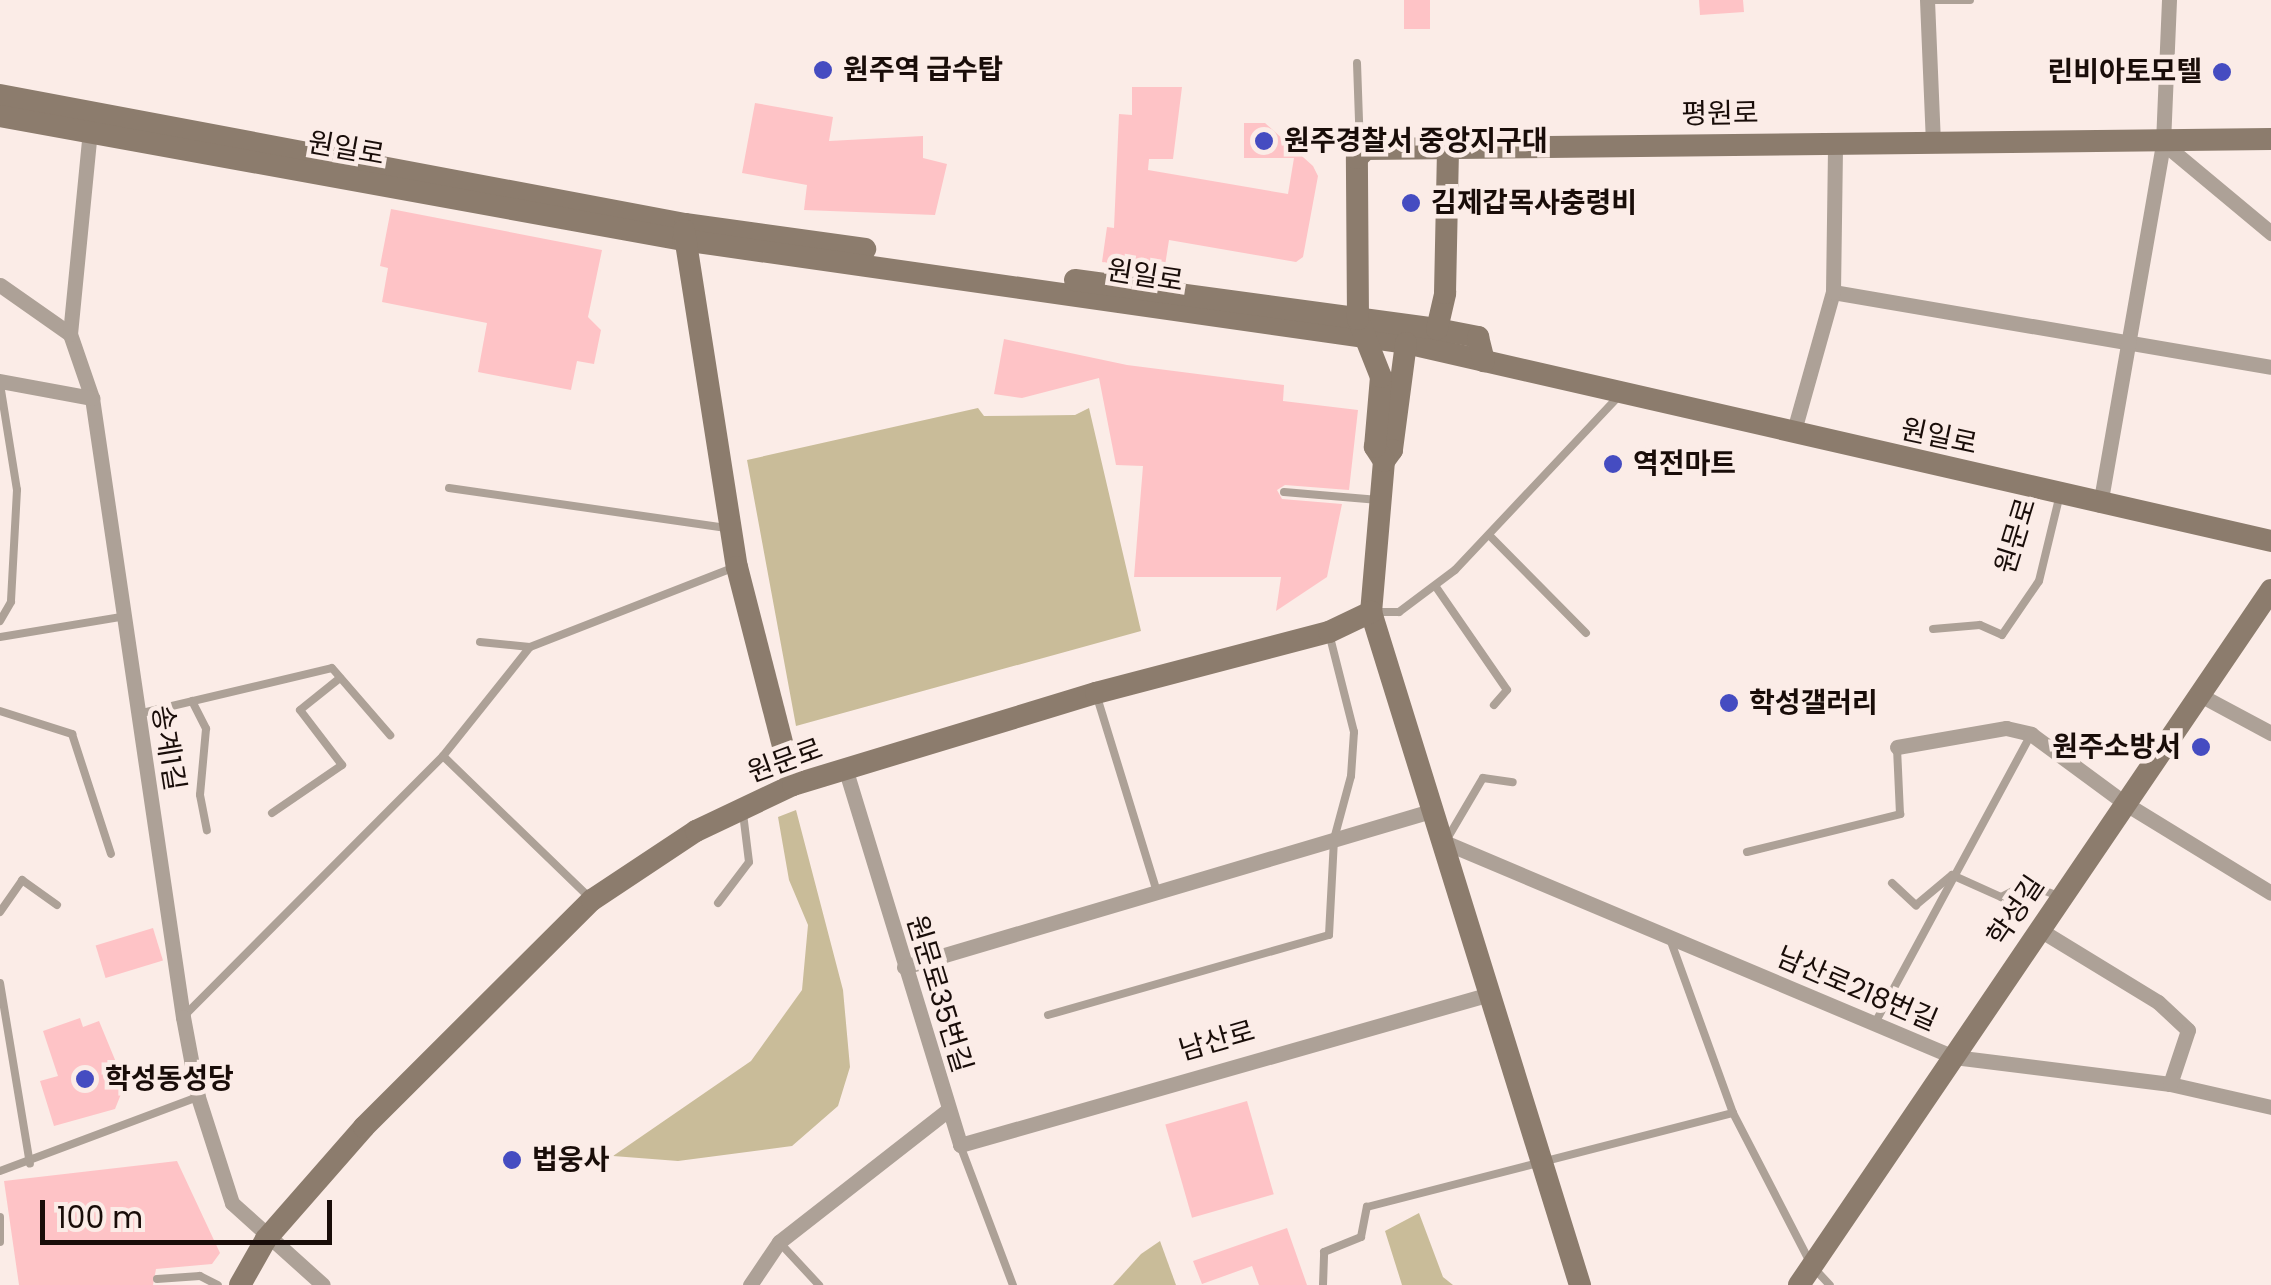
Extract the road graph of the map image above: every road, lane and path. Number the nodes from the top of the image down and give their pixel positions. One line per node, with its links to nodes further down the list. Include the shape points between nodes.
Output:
1 (1927, 0): 2 (lane); 11 (street)
2 (1970, 0)
3 (2170, 0): 10 (street)
4 (1358, 64): 13 (lane)
5 (0, 96): 14 (street, 원일로)
6 (0, 116): 7 (street, 원일로)
7 (90, 131): 14 (street, 원일로); 20 (street)
8 (2268, 141): 10 (street, 평원로)
9 (1834, 142): 11 (street, 평원로); 12 (street, 평원로); 17 (street)
10 (2163, 142): 11 (street, 평원로); 15 (street); 21 (street)
11 (1933, 144)
12 (1448, 149): 13 (street, 평원로); 18 (street)
13 (1360, 152): 19 (street)
14 (684, 232): 19 (street, 원일로); 19 (street, 원일로, via 1298,312); 35 (street)
15 (2271, 233)
16 (0, 286): 20 (street)
17 (1833, 292): 21 (street); 28 (street)
18 (1437, 329): 19 (street); 22 (street); 23 (street, via 1478,338)
19 (1360, 330): 22 (street, 원일로); 29 (street, via 1381,377 1375,447)
20 (70, 334): 27 (street, 송계1길)
21 (2132, 342): 24 (street); 34 (street)
22 (1406, 343): 23 (street, 원일로); 29 (street, via 1392,450)
23 (1484, 361): 26 (street, 원일로)
24 (2271, 367)
25 (0, 383): 27 (street); 43 (lane, via 16,490 11,602)
26 (1620, 395): 28 (street, 원일로); 36 (lane)
27 (92, 398): 42 (street, 송계1길)
28 (1793, 434): 32 (street, 원일로)
29 (1384, 460): 33 (street)
30 (449, 488): 35 (lane)
31 (1284, 492): 33 (lane)
32 (2060, 494): 34 (street, 원일로); 44 (lane, 원문로, via 2039,581 2002,636 1980,626)
33 (1380, 500): 41 (street)
34 (2100, 505): 37 (street, 원일로)
35 (732, 529): 38 (street)
36 (1491, 536): 39 (lane); 46 (lane)
37 (2271, 541)
38 (737, 567): 49 (lane); 64 (street)
39 (1436, 587): 41 (lane, via 1398,612); 54 (lane, via 1507,690)
40 (2271, 590): 52 (street, 학성길)
41 (1371, 612): 45 (street, 원문로); 67 (street)
42 (121, 617): 47 (lane); 56 (street, 송계1길)
43 (0, 621)
44 (1933, 628)
45 (1329, 632): 51 (street, 원문로); 70 (lane, via 1354,732 1351,776)
46 (1586, 633)
47 (0, 637)
48 (480, 642): 49 (lane)
49 (530, 647): 61 (lane)
50 (340, 678): 53 (lane, via 332,668); 59 (lane); 68 (lane, via 300,710 342,765)
51 (1096, 693): 62 (street, 원문로); 76 (lane)
52 (2200, 695): 57 (street); 65 (street, 학성길)
53 (192, 701): 56 (lane); 69 (lane, via 206,729 200,795)
54 (1494, 705)
55 (0, 711): 73 (lane, via 72,734)
56 (138, 714): 89 (street, 송계1길)
57 (2271, 733)
58 (2031, 734): 60 (street, via 2006,728); 65 (street); 74 (lane)
59 (390, 735)
60 (1897, 747): 72 (lane, via 1900,814)
61 (444, 756): 79 (lane); 89 (lane)
62 (846, 771): 64 (street, 원문로); 85 (street, 원문로35번길)
63 (1512, 782): 71 (lane, via 1483,778)
64 (793, 785): 66 (street, 원문로)
65 (2126, 804): 77 (street); 78 (street, 학성길)
66 (742, 809): 79 (street, 원문로); 80 (lane, via 749,862)
67 (1434, 810): 70 (street); 71 (street)
68 (272, 813)
69 (208, 830)
70 (1334, 839): 76 (street); 88 (lane, via 1329,935)
71 (1444, 842): 84 (street, 남산로218번길); 87 (street)
72 (1747, 852)
73 (112, 854)
74 (1952, 875): 75 (lane, via 1916,905); 78 (lane, via 2001,897 2027,884); 90 (lane)
75 (1892, 883)
76 (1157, 892): 85 (street)
77 (2271, 893)
78 (2062, 898): 83 (street, 학성길)
79 (592, 900): 104 (street, 원문로, via 364,1127)
80 (718, 904)
81 (57, 905): 82 (lane, via 22,880)
82 (0, 912)
83 (2040, 930): 93 (street, 학성길); 94 (street, via 2158,1002 2188,1030)
84 (1670, 939): 90 (street, 남산로218번길); 98 (lane)
85 (904, 967): 97 (street, 원문로35번길)
86 (0, 983): 91 (lane)
87 (1490, 994): 99 (street, 남산로); 100 (street)
88 (1048, 1015)
89 (183, 1017): 95 (street, 송계1길)
90 (1872, 1028): 93 (street, 남산로218번길)
91 (11, 1050): 92 (lane); 101 (lane)
92 (0, 1054)
93 (1954, 1057): 94 (street, 남산로218번길); 107 (street, 학성길)
94 (2170, 1084): 96 (street, 남산로218번길)
95 (198, 1096): 101 (lane); 104 (street, 송계1길, via 232,1203)
96 (2271, 1107)
97 (948, 1110): 99 (street, 원문로35번길); 106 (street)
98 (1733, 1113): 100 (lane); 107 (lane)
99 (960, 1145): 115 (lane, 원문로35번길)
100 (1542, 1160): 109 (street); 116 (lane, via 1367,1206 1361,1237 1324,1252)
101 (30, 1164): 102 (lane)
102 (0, 1171)
103 (0, 1217): 105 (lane)
104 (266, 1239): 111 (street, 원문로); 112 (street, 송계1길)
105 (0, 1242)
106 (779, 1242): 113 (street); 114 (lane)
107 (1805, 1276): 117 (lane)
108 (157, 1279): 110 (lane, via 200,1276)
109 (1574, 1283)
110 (218, 1285)
111 (240, 1285)
112 (324, 1285)
113 (750, 1285)
114 (818, 1285)
115 (1013, 1285)
116 (1323, 1285)
117 (1830, 1285)

